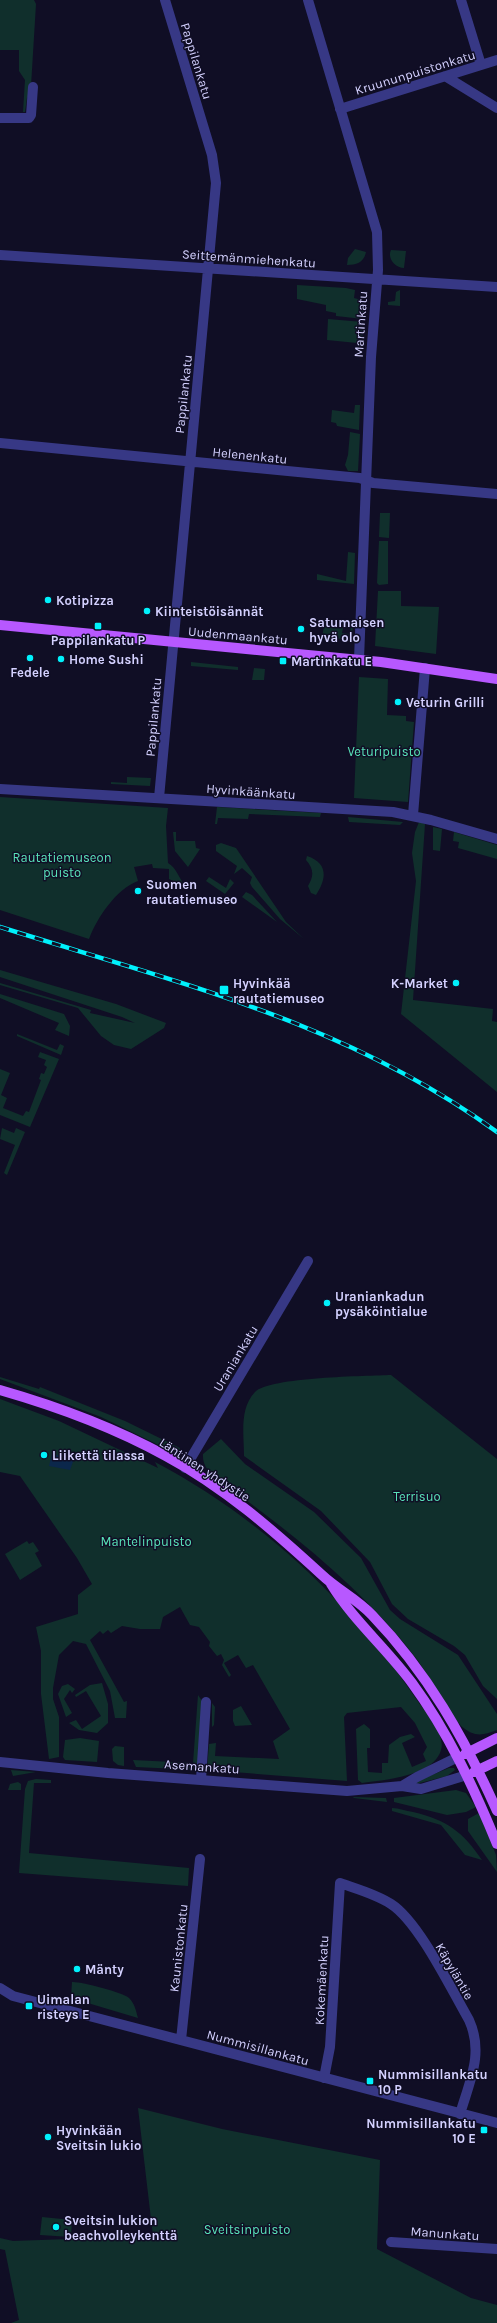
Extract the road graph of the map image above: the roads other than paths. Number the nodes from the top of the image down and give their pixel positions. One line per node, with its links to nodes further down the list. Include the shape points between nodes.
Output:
1 (165, 0): 12 (street, Pappilankatu, via 215,170)
2 (308, 0): 9 (street, Martinkatu)
3 (461, 0): 5 (street)
4 (497, 60): 5 (street, Kruununpuistonkatu)
5 (481, 65): 6 (street, Kruununpuistonkatu)
6 (445, 76): 8 (street); 9 (street, Kruununpuistonkatu)
7 (33, 87): 10 (street, via 29,118)
8 (497, 108)
9 (340, 109): 13 (street, Martinkatu, via 375,220)
10 (0, 118)
11 (0, 255): 12 (street, Seittemänmiehenkatu)
12 (208, 269): 13 (street, Seittemänmiehenkatu); 16 (street, Pappilankatu)
13 (377, 279): 14 (street, Seittemänmiehenkatu); 17 (street, Martinkatu, via 371,357)
14 (497, 287)
15 (0, 443): 16 (street, Helenenkatu)
16 (189, 461): 17 (street, Helenenkatu, via 360,478); 20 (street, Pappilankatu)
17 (367, 481): 18 (street, Helenenkatu); 21 (street, Martinkatu)
18 (497, 494)
19 (0, 625): 20 (main road, Uudenmaankatu)
20 (173, 642): 21 (main road, Uudenmaankatu); 25 (street, Pappilankatu)
21 (359, 660): 22 (main road, Uudenmaankatu)
22 (425, 668): 23 (main road, Uudenmaankatu); 26 (street)
23 (497, 679)
24 (0, 789): 25 (street, Hyvinkäänkatu)
25 (159, 798): 26 (street, Hyvinkäänkatu)
26 (413, 815): 27 (street, Hyvinkäänkatu)
27 (497, 839)
28 (308, 1261): 30 (street, Uraniankatu)
29 (0, 1390): 30 (main road, Läntinen yhdystie, via 61,1410 167,1456)
30 (185, 1468): 31 (main road, Läntinen yhdystie, via 225,1494 272,1531)
31 (332, 1584): 34 (main road, Läntinen yhdystie, via 348,1593 372,1614 397,1643 433,1689); 35 (main road, Läntinen yhdystie, via 342,1601 385,1648 412,1683)
32 (206, 1702): 40 (street)
33 (497, 1738): 34 (main road)
34 (469, 1752): 35 (main road); 38 (main road, Läntinen yhdystie)
35 (458, 1757): 39 (main road, Läntinen yhdystie); 41 (street, Asemankatu)
36 (497, 1761): 38 (main road)
37 (0, 1762): 40 (street, Asemankatu)
38 (479, 1770): 39 (main road); 42 (main road, Läntinen yhdystie)
39 (467, 1775): 41 (street, Asemankatu, via 421,1789); 43 (main road, Läntinen yhdystie)
40 (201, 1779): 41 (street, Asemankatu, via 347,1791)
41 (402, 1786)
42 (497, 1811)
43 (497, 1844)
44 (200, 1859): 49 (street, Kaunistonkatu)
45 (340, 1883): 50 (street, Kokemäenkatu, via 330,2047); 51 (street, Käpyläntie, via 391,1904 406,1916 469,2020 476,2034 477,2047)
46 (0, 1988): 47 (street, Nummisillankatu)
47 (13, 1996): 48 (street, Nummisillankatu); 49 (street, Nummisillankatu)
48 (0, 1998)
49 (181, 2040): 50 (street, Nummisillankatu)
50 (324, 2078): 51 (street, Nummisillankatu)
51 (460, 2114): 52 (street, Nummisillankatu)
52 (497, 2123)
53 (391, 2242): 54 (street, Manunkatu)
54 (497, 2249)

